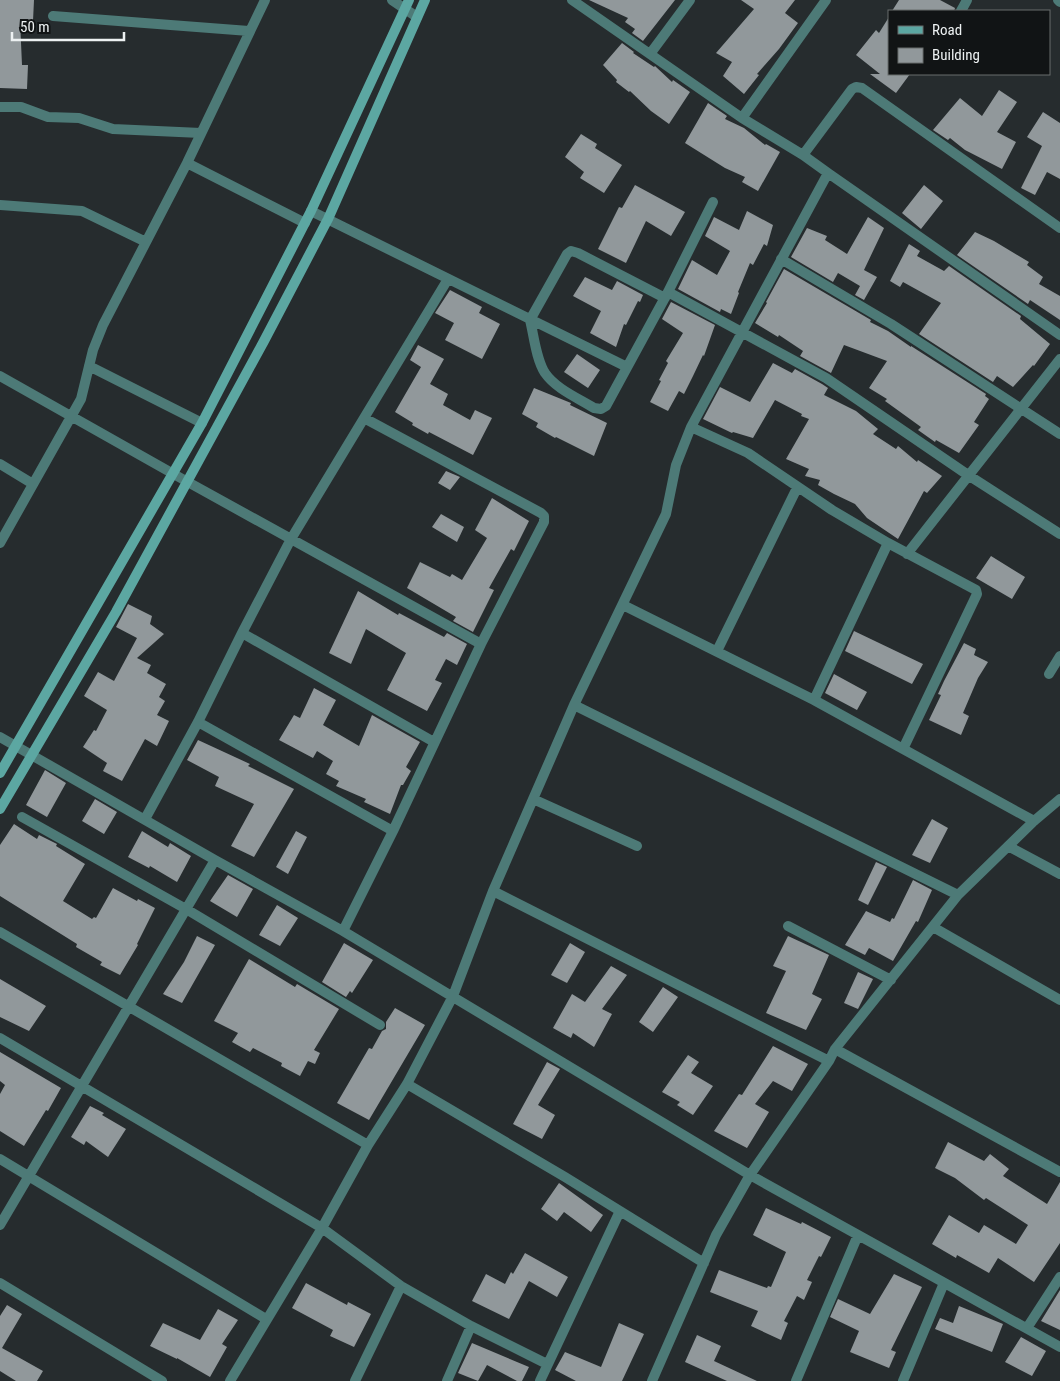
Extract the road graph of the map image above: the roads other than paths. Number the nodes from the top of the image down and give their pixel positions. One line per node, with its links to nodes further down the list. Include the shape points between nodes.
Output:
1 (265, 0): 10 (street)
2 (392, 0): 7 (street)
3 (425, 0): 9 (street)
4 (572, 0): 11 (street)
5 (690, 0): 11 (street)
6 (826, 0): 13 (street)
7 (407, 4): 9 (street); 20 (street)
8 (53, 16): 10 (street)
9 (417, 17): 21 (street)
10 (250, 31): 14 (street)
11 (650, 54): 13 (street)
12 (0, 107): 14 (street, via 21,107 48,117 79,118 113,129)
13 (742, 118): 15 (street)
14 (201, 133): 16 (street)
15 (803, 155): 17 (street); 23 (street, via 852,89 862,88)
16 (187, 163): 22 (street); 24 (street)
17 (828, 174): 25 (street); 30 (street)
18 (713, 202): 27 (street)
19 (0, 205): 24 (street, via 82,210)
20 (311, 210): 21 (street); 22 (street)
21 (328, 219): 26 (street); 44 (street)
22 (305, 223): 38 (street)
23 (1060, 228)
24 (146, 242): 32 (street, via 103,325)
25 (782, 259): 29 (street); 35 (street, via 891,324)
26 (448, 279): 28 (street); 37 (street)
27 (667, 295): 28 (street, via 571,251); 29 (street); 33 (street)
28 (530, 320): 33 (street); 33 (street, via 545,372 556,384 594,408 601,410 606,406)
29 (742, 332): 39 (street); 43 (street, via 826,378)
30 (1060, 335)
31 (1060, 359): 35 (street)
32 (89, 366): 36 (street, via 81,400); 38 (street)
33 (627, 367)
34 (0, 376): 36 (street)
35 (1020, 409): 40 (street); 43 (street)
36 (72, 416): 42 (street); 45 (street)
37 (364, 418): 48 (street); 54 (street, via 544,516 544,522)
38 (202, 423): 42 (street)
39 (691, 427): 46 (street, via 748,453); 52 (street, via 676,465 666,514)
40 (1060, 434)
41 (0, 464): 45 (street)
42 (173, 474): 44 (street); 63 (street)
43 (968, 475): 47 (street); 51 (street)
44 (186, 481): 48 (street); 65 (street, via 116,612)
45 (33, 484): 49 (street)
46 (797, 488): 50 (street); 55 (street)
47 (1060, 534)
48 (291, 539): 53 (street); 54 (street)
49 (0, 543)
50 (888, 543): 51 (street); 58 (street)
51 (907, 554): 64 (street, via 972,587 977,594)
52 (623, 605): 55 (street); 59 (street)
53 (242, 633): 60 (street); 62 (street)
54 (481, 644): 62 (street)
55 (717, 651): 58 (street)
56 (1060, 656): 57 (street)
57 (1049, 674)
58 (814, 700): 64 (street)
59 (574, 705): 67 (street); 79 (street)
60 (198, 722): 71 (street); 73 (street)
61 (0, 737): 63 (street)
62 (434, 742): 73 (street)
63 (17, 746): 65 (street); 66 (street)
64 (903, 749): 72 (street)
65 (33, 755): 69 (street); 71 (street)
66 (0, 773)
67 (533, 799): 74 (street); 78 (street)
68 (1060, 800): 72 (street)
69 (0, 809)
70 (22, 817): 80 (street)
71 (145, 819): 76 (street)
72 (1034, 821): 75 (street)
73 (393, 831): 83 (street)
74 (637, 846)
75 (1008, 846): 77 (street); 79 (street)
76 (215, 860): 80 (street); 83 (street)
77 (1060, 874)
78 (492, 891): 86 (street); 92 (street)
79 (958, 895): 82 (street)
80 (186, 909): 88 (street); 89 (street)
81 (788, 926): 85 (street)
82 (933, 927): 85 (street); 87 (street)
83 (343, 931): 86 (street)
84 (0, 932): 88 (street)
85 (890, 980): 91 (street)
86 (453, 996): 93 (street); 98 (street)
87 (1060, 1000)
88 (128, 1006): 94 (street); 95 (street)
89 (380, 1025)
90 (0, 1038): 94 (street)
91 (835, 1049): 92 (street); 97 (street)
92 (829, 1061): 98 (street)
93 (407, 1084): 95 (street); 100 (street)
94 (81, 1086): 99 (street); 102 (street)
95 (368, 1145): 102 (street)
96 (0, 1159): 99 (street)
97 (1060, 1172)
98 (750, 1175): 103 (street); 104 (street)
99 (28, 1176): 101 (street); 109 (street)
100 (620, 1211): 104 (street); 113 (street)
101 (0, 1225)
102 (322, 1228): 108 (street); 109 (street)
103 (858, 1235): 107 (street); 120 (street)
104 (704, 1263): 119 (street)
105 (1060, 1277): 111 (street)
106 (0, 1283): 114 (street)
107 (944, 1283): 111 (street); 121 (street)
108 (402, 1286): 110 (street); 116 (street)
109 (266, 1320): 115 (street)
110 (471, 1326): 113 (street); 117 (street)
111 (1027, 1328): 112 (street)
112 (1060, 1346)
113 (547, 1364): 118 (street)
114 (162, 1381)
115 (230, 1381)
116 (355, 1381)
117 (447, 1381)
118 (540, 1381)
119 (652, 1381)
120 (796, 1381)
121 (903, 1381)

